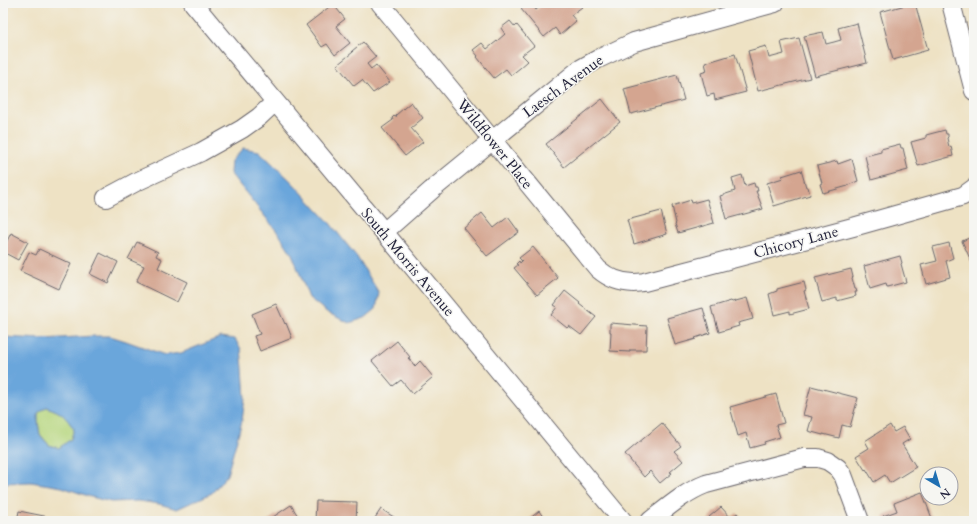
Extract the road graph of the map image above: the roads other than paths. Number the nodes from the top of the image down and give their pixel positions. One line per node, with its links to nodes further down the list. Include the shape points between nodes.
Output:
1 (193, 3): 7 (street, South Morris Avenue)
2 (380, 3): 8 (street, Wildflower Place)
3 (775, 3): 8 (street, Laesch Avenue, via 634,42 616,50 575,74)
4 (951, 3): 5 (street)
5 (968, 42): 6 (street)
6 (974, 91)
7 (276, 102): 10 (street, via 259,117 201,152); 11 (street, South Morris Avenue)
8 (492, 140): 11 (street, Laesch Avenue); 12 (street, Wildflower Place, via 598,268)
9 (974, 188): 12 (street, Chicory Lane, via 963,196 652,280 636,283)
10 (106, 198)
11 (384, 232): 13 (street, South Morris Avenue)
12 (616, 280)
13 (623, 521)
14 (650, 521): 15 (street, via 695,488 804,458 818,458 828,461 843,475)
15 (860, 521)

